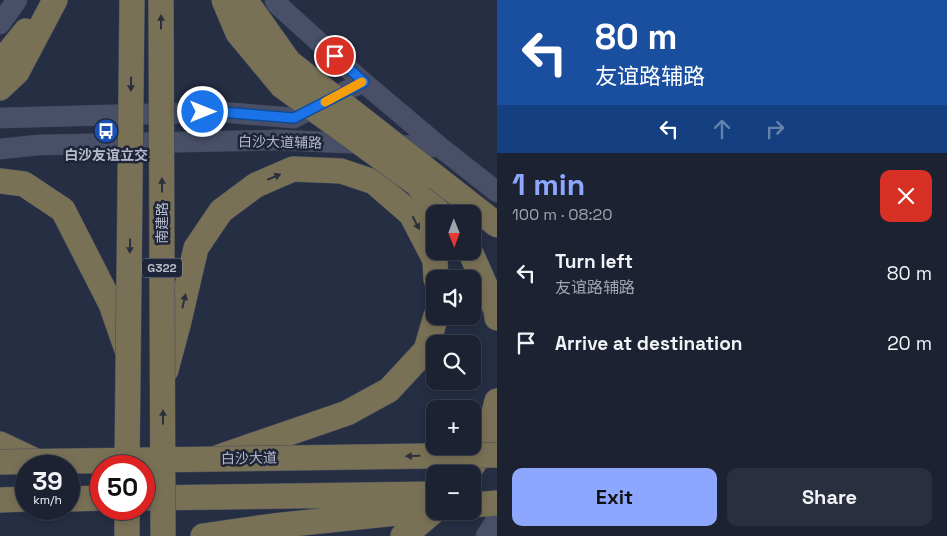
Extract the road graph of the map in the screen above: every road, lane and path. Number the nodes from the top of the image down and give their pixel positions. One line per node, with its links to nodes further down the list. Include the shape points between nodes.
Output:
1 (17, 0): 9 (main road)
2 (51, 0): 10 (highway)
3 (55, 0): 12 (highway, via 17,72)
4 (132, 0): 24 (highway, G322, one-way to 24, bridge)
5 (161, 0): 25 (highway, 南建路 / G322, one-way to 5, bridge)
6 (224, 0): 18 (highway, bridge, via 238,33 282,86 417,184)
7 (245, 0): 19 (highway, bridge, via 289,62)
8 (275, 0): 11 (main road)
9 (0, 24)
10 (0, 63)
11 (364, 82): 13 (main road, via 294,118 221,112); 14 (main road)
12 (0, 88)
13 (0, 118)
14 (440, 147): 15 (main road, 白沙大道辅路, via 278,140 38,145); 17 (main road)
15 (0, 150)
16 (0, 181): 24 (highway, bridge, via 24,184 63,210 111,304)
17 (497, 192)
18 (433, 205)
19 (497, 224)
20 (474, 260): 22 (highway)
21 (436, 270): 25 (highway, one-way to 21, bridge, via 196,248 221,211 256,185 293,169 341,170 374,182 411,214 435,260)
22 (497, 318)
23 (433, 325): 31 (highway, via 426,350 389,390 348,413)
24 (129, 355): 29 (highway, G322, bridge)
25 (162, 382): 49 (highway, 南建路 / G322, one-way to 25, bridge)
26 (497, 401): 35 (highway, via 486,445)
27 (0, 444): 28 (highway)
28 (23, 455)
29 (128, 455)
30 (497, 455): 31 (highway, 白沙大道, one-way to 31, bridge)
31 (214, 459): 32 (highway, 白沙大道, bridge)
32 (80, 461)
33 (0, 462): 34 (highway, 白沙大道, bridge)
34 (15, 462)
35 (473, 465)
36 (481, 493): 37 (highway)
37 (497, 493)
38 (426, 494): 39 (highway)
39 (155, 498)
40 (15, 499): 41 (highway)
41 (0, 500)
42 (497, 503): 43 (highway)
43 (481, 504)
44 (426, 510): 50 (highway)
45 (426, 517): 51 (highway)
46 (497, 519): 52 (main road)
47 (127, 520): 48 (highway)
48 (127, 536)
49 (163, 536)
50 (203, 536)
51 (402, 536)
52 (486, 536)

